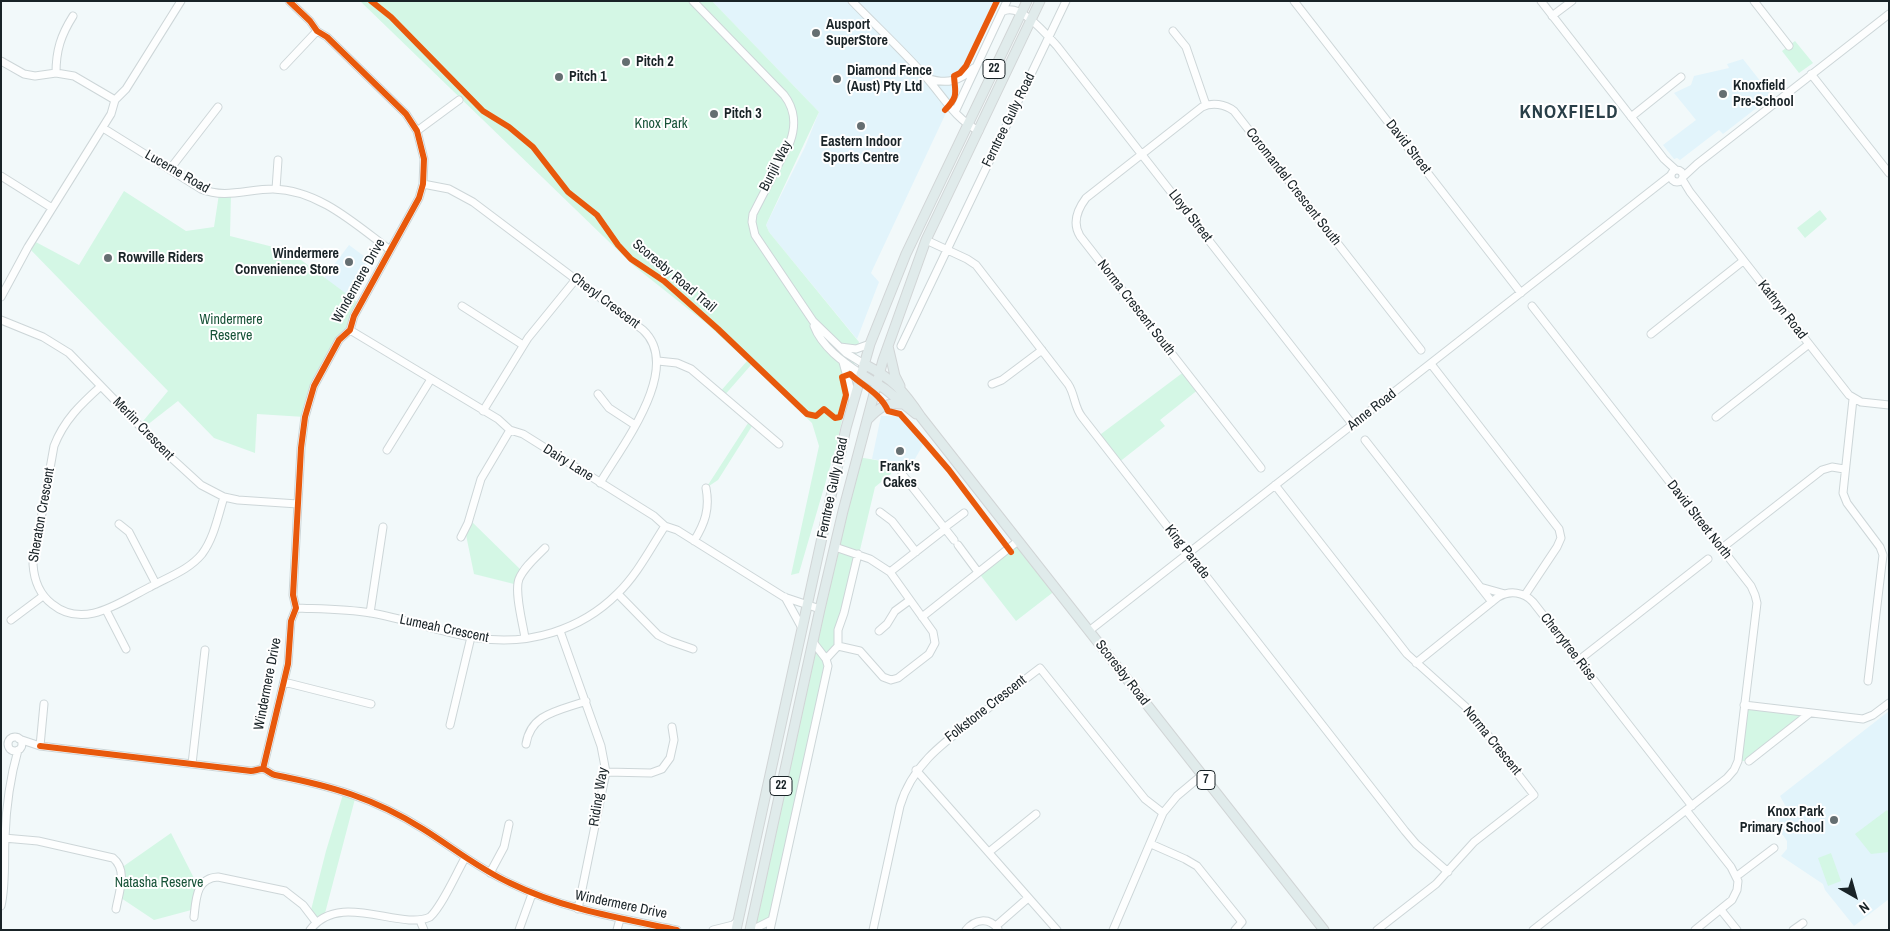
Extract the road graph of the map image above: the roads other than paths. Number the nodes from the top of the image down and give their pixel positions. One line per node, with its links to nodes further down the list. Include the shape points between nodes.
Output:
1 (181, 1): 30 (street, via 126,89)
2 (289, 1): 19 (street, Windermere Drive)
3 (693, 1): 59 (street, Bunjil Way, via 790,105 794,121 792,137 755,208 752,222 758,240)
4 (852, 1): 29 (street)
5 (1007, 1): 13 (street)
6 (1027, 1): 14 (main road, Ferntree Gully Road / 22)
7 (1040, 1): 18 (main road, Ferntree Gully Road / 22)
8 (1066, 1): 21 (street, Ferntree Gully Road)
9 (1294, 1): 54 (street, David Street)
10 (1541, 1): 17 (street, Kathryn Road)
11 (1572, 1): 17 (street)
12 (1754, 1): 22 (street)
13 (1002, 12): 14 (street, via 1009,9); 25 (street)
14 (1021, 13): 18 (street, Lloyd Street); 36 (main road, Ferntree Gully Road / 22)
15 (1889, 14): 27 (street, Anne Road)
16 (73, 16): 26 (street, via 59,43)
17 (1552, 16): 35 (street, Kathryn Road)
18 (1031, 20): 21 (street, Lloyd Street); 38 (main road, Ferntree Gully Road / 22)
19 (317, 31): 24 (street); 39 (street, Windermere Drive, via 400,108)
20 (1174, 31): 32 (street, via 1186,47)
21 (1048, 37): 40 (street, Lloyd Street); 50 (street, Ferntree Gully Road)
22 (1789, 46)
23 (1, 62): 26 (street, via 24,74)
24 (284, 66)
25 (976, 66): 29 (street, via 954,81 939,82); 34 (street)
26 (56, 73): 30 (street, via 74,76)
27 (1811, 74): 43 (street); 45 (street, Anne Road, via 1697,164)
28 (1682, 77): 35 (street)
29 (927, 78): 34 (street)
30 (115, 100): 37 (street)
31 (459, 100): 39 (street)
32 (1206, 105): 40 (street); 69 (street, Coromandel Crescent South, via 1226,106 1234,111)
33 (218, 107): 42 (street)
34 (955, 112): 36 (street)
35 (1631, 117): 45 (street, Kathryn Road)
36 (968, 125): 38 (street); 62 (main road, Ferntree Gully Road / 22, via 906,254)
37 (103, 128): 42 (street, Lucerne Road); 48 (street)
38 (979, 130): 49 (main road, Ferntree Gully Road / 22)
39 (417, 131): 46 (street, Windermere Drive, via 424,158)
40 (1142, 154): 91 (street, Lloyd Street); 97 (street, Norma Crescent South, via 1086,198 1076,215 1076,230)
41 (278, 160): 47 (street)
42 (170, 169): 47 (street, Lucerne Road, via 212,193 224,195)
43 (1889, 173)
44 (1, 176): 48 (street)
45 (1677, 176): 52 (street, Kathryn Road); 54 (street, Anne Road, via 1655,188)
46 (423, 184): 51 (street, Windermere Drive); 53 (street, Cheryl Crescent, via 442,187 466,198)
47 (276, 189): 51 (street, Lucerne Road, via 329,205)
48 (52, 208): 55 (street)
49 (926, 240): 50 (street, King Parade); 65 (main road, Ferntree Gully Road / 22)
50 (947, 249): 66 (street, Ferntree Gully Road); 68 (street, King Parade, via 976,265)
51 (390, 250): 60 (street, Windermere Drive, via 352,319)
52 (1744, 261): 61 (street); 63 (street, Kathryn Road)
53 (576, 280): 64 (street); 70 (street, Cheryl Crescent, via 647,334)
54 (1521, 293): 73 (street, Anne Road)
55 (1, 297)
56 (462, 306): 64 (street)
57 (1532, 306): 115 (street, David Street North)
58 (1, 320): 79 (street, Merlin Crescent, via 56,343)
59 (813, 321): 67 (street, Bunjil Way); 71 (street, Bunjil Way, via 823,342)
60 (350, 330): 76 (street, Dairy Lane); 103 (street, Windermere Drive, via 336,346 308,404 302,431)
61 (1651, 334)
62 (870, 344): 67 (street, via 856,349); 72 (main road, Ferntree Gully Road / 22)
63 (1809, 344): 83 (street, Kathryn Road); 88 (street)
64 (523, 345): 86 (street)
65 (888, 346): 74 (main road, Ferntree Gully Road / 22); 80 (main road)
66 (901, 346)
67 (839, 347): 72 (street, Bunjil Way)
68 (1042, 350): 78 (street); 118 (street, King Parade, via 1071,388 1082,418)
69 (1420, 350)
70 (658, 361): 90 (street, via 652,389); 94 (street, via 691,369)
71 (843, 361): 75 (street, Bunjil Way); 82 (street)
72 (864, 364): 74 (main road, 7); 75 (main road, Ferntree Gully Road / 22)
73 (1431, 364): 91 (street, Anne Road); 126 (street, via 1559,529 1559,544)
74 (879, 372): 77 (main road, Ferntree Gully Road / 22); 80 (main road, Scoresby Road / 7)
75 (861, 374): 77 (main road, 7); 82 (main road, Ferntree Gully Road / 22)
76 (431, 379): 86 (street, Dairy Lane); 95 (street)
77 (876, 384): 84 (main road, Scoresby Road / 7); 89 (main road, Ferntree Gully Road / 22)
78 (992, 384)
79 (101, 386): 102 (street, Merlin Crescent, via 186,473); 127 (street, Sheraton Crescent, via 68,418 54,446 33,564 34,576)
80 (901, 388): 87 (main road, Scoresby Road / 7)
81 (598, 394): 90 (street, via 609,408)
82 (853, 399): 131 (main road, Ferntree Gully Road / 22)
83 (1853, 399): 85 (street); 98 (street)
84 (902, 404): 87 (main road, Scoresby Road / 7); 89 (main road, via 885,405)
85 (1889, 405)
86 (483, 411): 92 (street, Dairy Lane)
87 (921, 417): 112 (main road, Scoresby Road / 7)
88 (1716, 417)
89 (868, 418): 113 (main road, Ferntree Gully Road / 22)
90 (635, 425): 99 (street)
91 (1353, 425): 100 (street, Anne Road)
92 (510, 430): 99 (street, Dairy Lane, via 523,434); 110 (street, via 481,479)
93 (1365, 440): 123 (street)
94 (779, 444)
95 (387, 450)
96 (903, 468): 109 (street, via 902,474)
97 (1261, 468)
98 (1844, 468): 115 (street, via 1822,470); 152 (street, via 1842,488 1845,499 1878,543 1883,555)
99 (600, 482): 107 (street, Dairy Lane)
100 (1275, 486): 118 (street, Anne Road); 151 (street, Norma Crescent)
101 (706, 488): 111 (street, via 706,519)
102 (224, 497): 103 (street, Merlin Crescent); 122 (street, via 202,555)
103 (298, 504): 132 (street, Windermere Drive, via 293,595)
104 (880, 512): 116 (street, via 889,518)
105 (964, 512): 109 (street)
106 (119, 524): 122 (street, via 129,532)
107 (665, 526): 111 (street, Dairy Lane); 124 (street, Lumeah Crescent)
108 (382, 527): 135 (street)
109 (945, 528): 116 (street); 121 (street)
110 (461, 537)
111 (694, 541): 128 (street, Dairy Lane)
112 (1018, 541): 121 (street); 141 (main road, Scoresby Road / 7)
113 (835, 547): 117 (street); 133 (main road, Ferntree Gully Road / 22)
114 (545, 548): 143 (street, via 523,572 518,585)
115 (1722, 548): 158 (street, David Street North, via 1751,586 1756,599)
116 (916, 552): 120 (street)
117 (858, 554): 120 (street); 145 (street, via 838,630)
118 (1188, 554): 141 (street, Anne Road); 186 (street, King Parade, via 1405,831)
119 (1708, 559): 150 (street)
120 (890, 572): 129 (street)
121 (978, 572): 136 (street)
122 (156, 584): 134 (street)
123 (1480, 586): 125 (street); 130 (street)
124 (618, 594): 139 (street, Lumeah Crescent, via 589,616); 147 (street, via 658,635)
125 (1505, 594): 126 (street); 130 (street)
126 (1525, 595): 150 (street, Cherrytree Rise)
127 (43, 596): 134 (street, via 72,614 90,615); 137 (street)
128 (784, 597): 131 (street, Dairy Lane); 138 (street, Dairy Lane)
129 (910, 600): 136 (street); 140 (street, via 894,612)
130 (1492, 602): 151 (street)
131 (807, 606): 133 (street, Dairy Lane); 138 (main road, Ferntree Gully Road / 22)
132 (296, 608): 135 (street, Lumeah Crescent); 153 (street, Windermere Drive)
133 (820, 609): 144 (main road, Ferntree Gully Road / 22)
134 (106, 610): 146 (street)
135 (370, 613): 142 (street, Lumeah Crescent)
136 (922, 617): 145 (street, via 934,635 935,646 896,679 888,680 858,650)
137 (12, 620)
138 (802, 628): 200 (main road, Ferntree Gully Road / 22)
139 (560, 631): 143 (street, Lumeah Crescent); 154 (street, Riding Way)
140 (879, 631)
141 (1089, 631): 175 (main road, Scoresby Road / 7)
142 (471, 637): 143 (street, Lumeah Crescent); 160 (street)
143 (525, 638)
144 (813, 642): 149 (street); 208 (main road, Ferntree Gully Road / 22)
145 (838, 646): 149 (street)
146 (126, 649)
147 (693, 649)
148 (205, 650): 170 (street)
149 (826, 659): 197 (street, via 828,668)
150 (1579, 660): 176 (street, Cherrytree Rise)
151 (1416, 663): 186 (street, Norma Crescent, via 1467,708 1534,795 1474,842)
152 (1868, 681)
153 (284, 682): 157 (street); 172 (street, Windermere Drive)
154 (586, 701): 165 (street, via 536,721 528,732); 174 (street, Riding Way, via 603,752)
155 (1889, 703): 159 (street, via 1863,719)
156 (44, 704): 166 (street)
157 (371, 704)
158 (1744, 705): 159 (street); 176 (street, David Street North, via 1738,761 1734,770)
159 (1810, 713): 169 (street)
160 (450, 725)
161 (672, 727): 174 (street, via 674,740 670,758 662,769 651,773)
162 (1, 737): 163 (street, Windermere Drive)
163 (16, 738): 166 (street, Windermere Drive); 167 (street, via 9,742); 168 (street, via 22,744)
164 (1, 742): 167 (street)
165 (526, 744)
166 (40, 746): 168 (street, Windermere Drive); 170 (street, Windermere Drive)
167 (10, 747): 168 (street); 171 (street)
168 (19, 749): 171 (street)
169 (1749, 761)
170 (192, 764): 172 (street, Windermere Drive, via 250,771)
171 (13, 769): 180 (street)
172 (263, 769): 184 (street, Windermere Drive, via 275,775 340,790 379,805 423,829)
173 (916, 770): 177 (street, Folkstone Crescent, via 934,750 1040,668 1148,802); 183 (street); 210 (street, Folkstone Crescent, via 900,806)
174 (606, 772): 193 (street, Riding Way)
175 (1202, 775): 177 (street); 215 (main road, Scoresby Road / 7)
176 (1689, 808): 187 (street, Cherrytree Rise); 217 (street)
177 (1163, 813): 181 (street)
178 (1036, 814): 183 (street)
179 (509, 824): 185 (street, via 504,848)
180 (4, 838): 189 (street); 192 (street, via 38,841 113,858 122,874)
181 (1151, 844): 213 (street); 214 (street, via 1189,861 1204,872 1242,922)
182 (1774, 848): 187 (street)
183 (989, 852): 190 (street)
184 (465, 858): 185 (street, Windermere Drive); 201 (street, via 434,913)
185 (490, 872): 188 (street, Windermere Drive)
186 (1448, 872): 216 (street, Norma Crescent)
187 (1736, 876): 194 (street, via 1738,886 1735,895)
188 (532, 894): 193 (street, Windermere Drive); 204 (street)
189 (2, 896): 191 (street)
190 (1028, 898): 202 (street); 212 (street)
191 (1, 906)
192 (116, 909)
193 (578, 909): 196 (street, Windermere Drive)
194 (1720, 910): 218 (street); 219 (street)
195 (194, 917): 198 (street, via 200,885 218,877 285,891 303,904)
196 (620, 918): 205 (street); 206 (street, Windermere Drive)
197 (772, 920): 208 (street, Ferntree Gully Road); 209 (street)
198 (316, 922): 201 (street, via 339,914); 203 (street)
199 (1803, 923): 220 (street)
200 (737, 925): 207 (street)
201 (422, 926)
202 (997, 928): 211 (street, via 980,920)
203 (310, 930)
204 (519, 930)
205 (617, 930)
206 (677, 930)
207 (713, 930)
208 (751, 930)
209 (770, 930)
210 (873, 930)
211 (966, 930)
212 (1057, 930)
213 (1113, 930)
214 (1235, 930)
215 (1324, 930)
216 (1377, 930)
217 (1533, 930)
218 (1695, 930)
219 (1736, 930)
220 (1793, 930)

